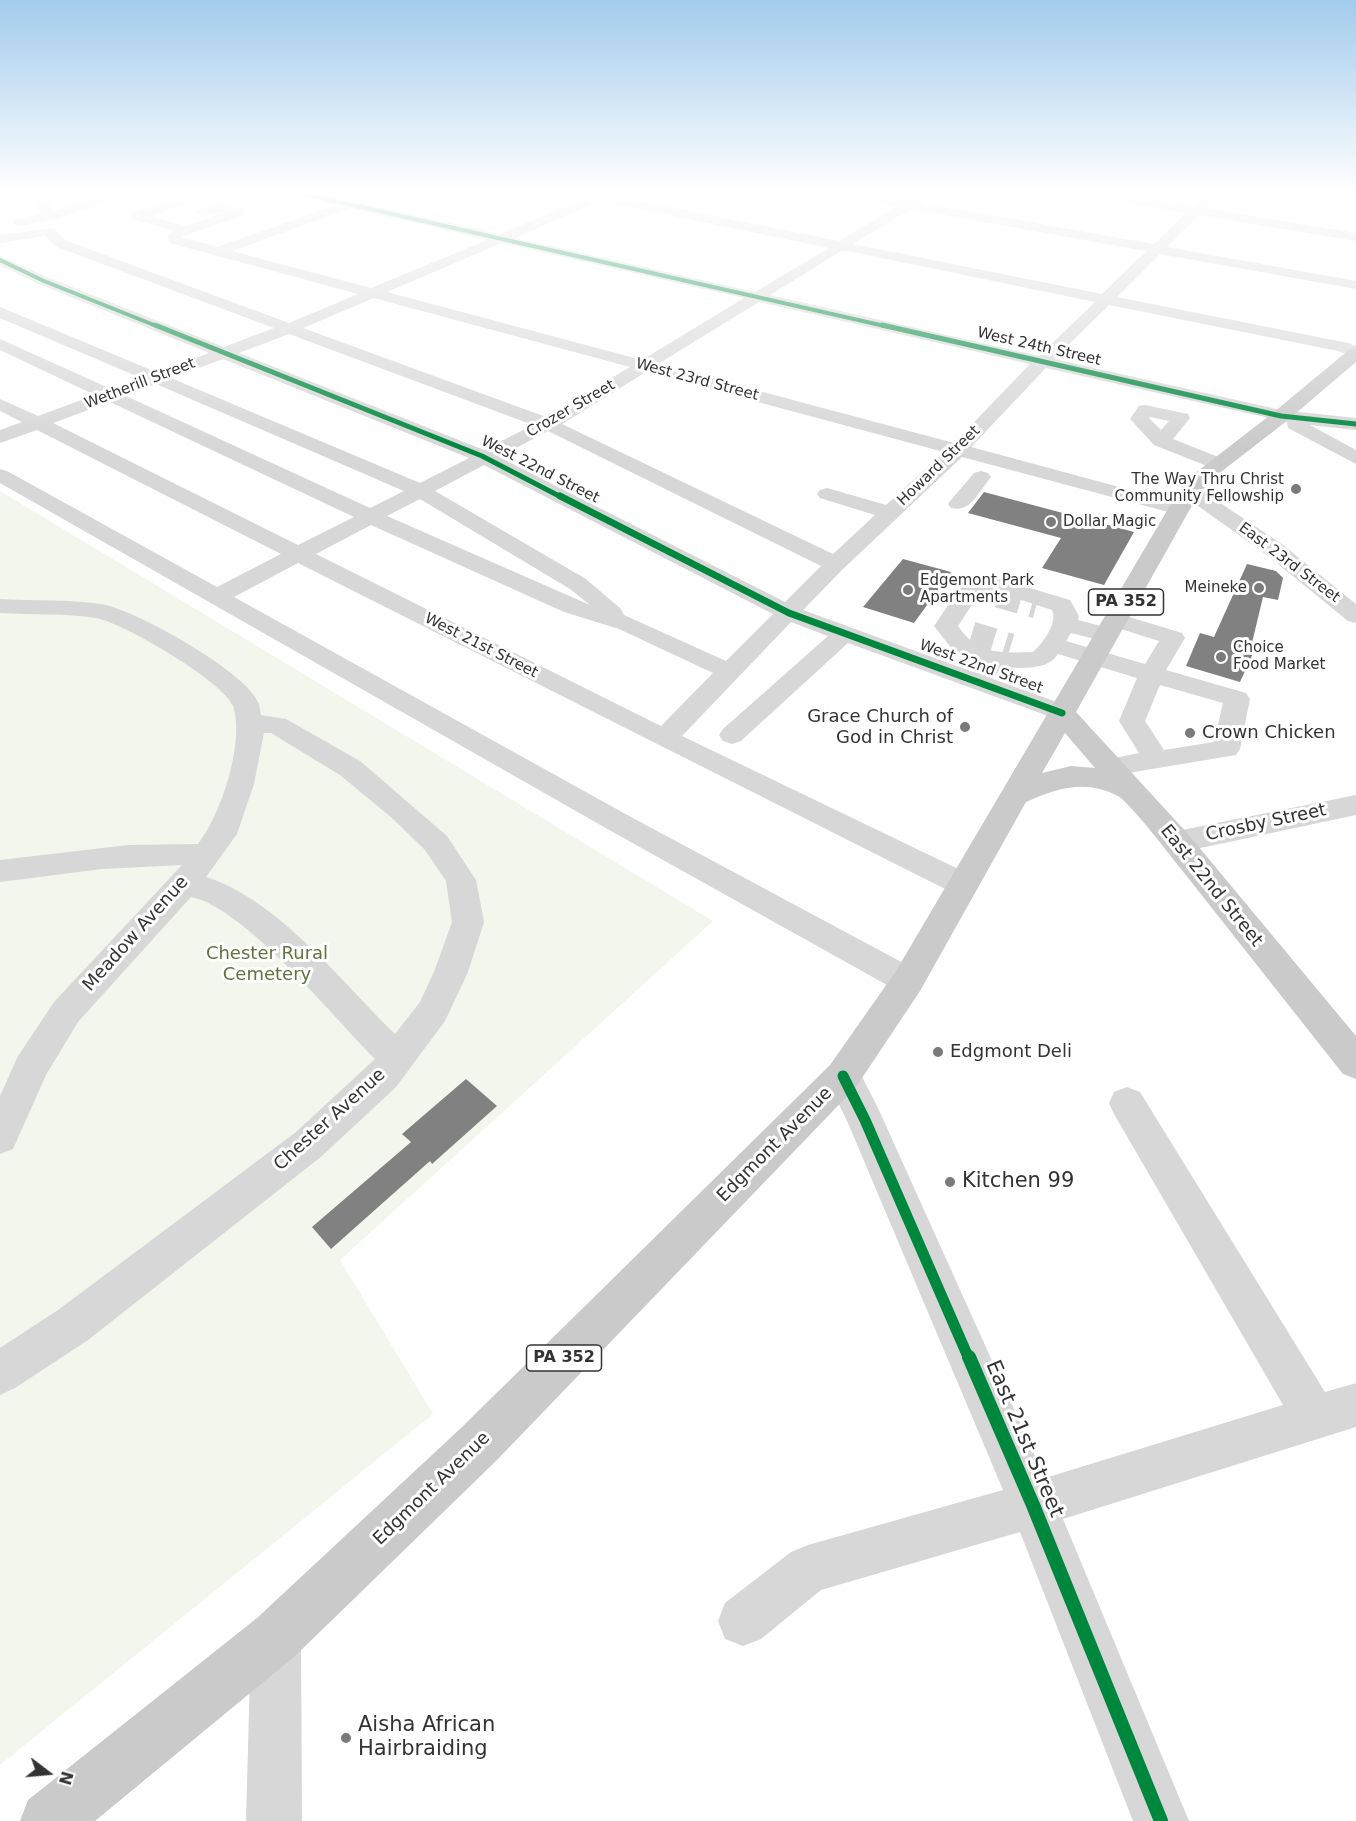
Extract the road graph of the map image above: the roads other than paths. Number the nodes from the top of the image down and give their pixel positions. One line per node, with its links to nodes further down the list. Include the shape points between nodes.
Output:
1 (38, 278): 17 (street, West 22nd Street)
2 (154, 278): 15 (street)
3 (316, 278): 11 (street, West 23rd Street)
4 (409, 278): 11 (street, Wetherill Street)
5 (674, 278): 12 (street, West 24th Street)
6 (788, 278): 12 (street, Crozer Street)
7 (1000, 278): 13 (street)
8 (1127, 278): 13 (street, Howard Street)
9 (1316, 278): 10 (street)
10 (1356, 285)
11 (374, 293): 15 (street, Wetherill Street); 20 (street, West 23rd Street)
12 (757, 297): 19 (street, West 24th Street); 20 (street, Crozer Street)
13 (1106, 299): 18 (street); 19 (street, Howard Street)
14 (0, 312): 21 (street)
15 (289, 328): 17 (street, Wetherill Street); 26 (street)
16 (0, 344): 22 (street)
17 (225, 352): 21 (street, Wetherill Street); 31 (street, West 22nd Street)
18 (1356, 352): 24 (main road, Edgmont Avenue / PA 352)
19 (1041, 363): 24 (street, West 24th Street); 30 (street, Howard Street)
20 (645, 366): 26 (street, Crozer Street); 30 (street, West 23rd Street)
21 (157, 378): 22 (street, Wetherill Street); 38 (street)
22 (110, 395): 25 (street, Wetherill Street); 44 (street)
23 (0, 404): 25 (street, West 21st Street)
24 (1281, 416): 27 (street); 32 (street); 33 (main road, Edgmont Avenue / PA 352)
25 (38, 423): 28 (street, Wetherill Street); 45 (street, West 21st Street)
26 (548, 424): 31 (street, Crozer Street); 46 (street)
27 (1356, 424)
28 (0, 437)
29 (1161, 441): 33 (street)
30 (958, 450): 34 (street, Howard Street); 42 (street, West 23rd Street)
31 (482, 456): 38 (street, Crozer Street); 53 (street, West 22nd Street)
32 (1356, 458)
33 (1219, 464): 42 (main road, Edgmont Avenue / PA 352, via 1201,478)
34 (939, 465): 36 (street); 43 (street, Howard Street)
35 (0, 475): 48 (street)
36 (981, 477): 37 (street); 41 (street)
37 (1004, 482)
38 (419, 490): 44 (street, Crozer Street); 57 (street, via 578,584)
39 (827, 494): 43 (street)
40 (1047, 494): 42 (street)
41 (958, 504)
42 (1180, 509): 54 (street, East 23rd Street, via 1275,550); 61 (main road, Edgmont Avenue / PA 352)
43 (890, 513): 46 (street, Howard Street)
44 (370, 516): 45 (street, Crozer Street); 57 (street, via 572,607)
45 (299, 555): 48 (street, Crozer Street); 70 (street, West 21st Street)
46 (835, 564): 53 (street, Howard Street)
47 (971, 588): 49 (street); 55 (street, via 996,585 1062,605); 58 (street)
48 (218, 596): 80 (street)
49 (998, 596)
50 (0, 606): 51 (street)
51 (28, 607): 56 (street); 68 (street, via 101,610 173,645 224,680 245,702)
52 (1036, 607): 55 (street)
53 (789, 613): 60 (street, West 22nd Street); 64 (street, Howard Street)
54 (1356, 616)
55 (1066, 620): 61 (street); 62 (street)
56 (0, 624)
57 (627, 624): 64 (street)
58 (946, 626): 59 (street); 63 (street, via 963,649)
59 (972, 633)
60 (844, 634): 66 (street, West 22nd Street); 69 (street)
61 (1106, 637): 62 (street); 65 (street); 65 (street, via 1173,638); 67 (main road, Edgmont Avenue / PA 352)
62 (1048, 650): 63 (street)
63 (1003, 653): 66 (street)
64 (728, 671): 70 (street, Howard Street)
65 (1152, 673): 71 (street, via 1132,721); 71 (street, via 1237,699 1226,749)
66 (978, 682): 67 (street, West 22nd Street)
67 (1062, 713): 72 (main road, East 22nd Street); 73 (main road, Edgmont Avenue / PA 352)
68 (249, 723): 76 (street, Meadow Avenue, via 251,733 240,784 222,834); 81 (street, Chester Avenue, via 277,725 350,768 436,843 461,880 468,922 451,972 433,1011)
69 (732, 735)
70 (664, 738): 79 (street, West 21st Street)
71 (1157, 760): 72 (street)
72 (1120, 778): 73 (main road, via 1076,775 1050,779); 75 (main road, East 22nd Street)
73 (1015, 795): 79 (main road, Edgmont Avenue / PA 352)
74 (1356, 805): 75 (street, Crosby Street)
75 (1177, 842): 82 (main road, East 22nd Street)
76 (206, 855): 77 (street, via 127,856); 78 (street, Meadow Avenue)
77 (0, 871)
78 (184, 884): 81 (street, via 208,889 238,906); 85 (street, Meadow Avenue, via 66,1012 31,1067)
79 (964, 885): 80 (main road, Edgmont Avenue / PA 352)
80 (908, 981): 83 (main road, Edgmont Avenue / PA 352)
81 (397, 1058): 86 (street, Chester Avenue, via 383,1076 309,1144 73,1325)
82 (1356, 1063)
83 (843, 1076): 88 (street, East 21st Street); 90 (main road, Edgmont Avenue / PA 352, via 479,1444)
84 (1127, 1102): 87 (street)
85 (0, 1137)
86 (0, 1372)
87 (1335, 1411): 88 (street)
88 (1033, 1505): 89 (street, via 808,1569); 93 (street, East 21st Street)
89 (743, 1621)
90 (276, 1637): 91 (main road, Edgmont Avenue / PA 352); 92 (street)
91 (49, 1821)
92 (274, 1821)
93 (1161, 1821)

